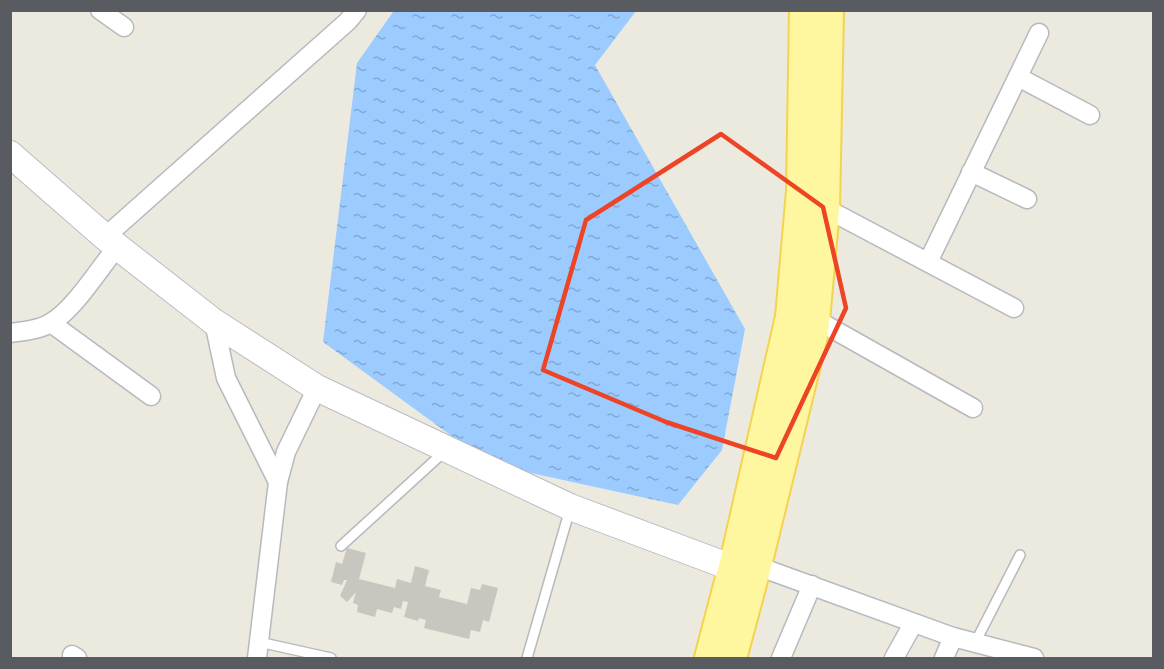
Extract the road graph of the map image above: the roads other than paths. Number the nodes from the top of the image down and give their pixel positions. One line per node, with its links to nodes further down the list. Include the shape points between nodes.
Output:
1 (100, 10): 5 (street)
2 (804, 10): 28 (main road, via 801,191 790,317)
3 (829, 10): 12 (main road)
4 (357, 11): 13 (street)
5 (124, 27)
6 (1039, 33): 7 (street)
7 (1018, 77): 8 (street); 10 (street)
8 (1090, 115)
9 (10, 154): 13 (street)
10 (971, 172): 11 (street); 14 (street)
11 (1027, 200)
12 (825, 208): 14 (street); 16 (main road)
13 (111, 242): 17 (street); 18 (street, via 68,309)
14 (928, 262): 15 (street)
15 (1014, 308)
16 (815, 319): 22 (street); 28 (main road)
17 (214, 322): 20 (street); 24 (street, via 226,378)
18 (51, 323): 19 (street); 21 (street)
19 (10, 333)
20 (317, 388): 23 (street); 24 (street, via 286,452)
21 (151, 396)
22 (974, 408)
23 (448, 448): 25 (street); 26 (lane)
24 (278, 482): 33 (street)
25 (570, 507): 28 (street); 35 (lane)
26 (341, 546)
27 (1020, 555): 32 (lane)
28 (742, 564): 29 (street); 36 (main road); 37 (main road)
29 (812, 585): 30 (street); 38 (street)
30 (913, 624): 31 (street); 39 (street)
31 (953, 638): 32 (street); 40 (street)
32 (975, 643): 41 (street)
33 (258, 650): 34 (lane)
34 (331, 658)
35 (527, 658)
36 (709, 658)
37 (732, 658)
38 (781, 658)
39 (894, 658)
40 (944, 658)
41 (1034, 658)

